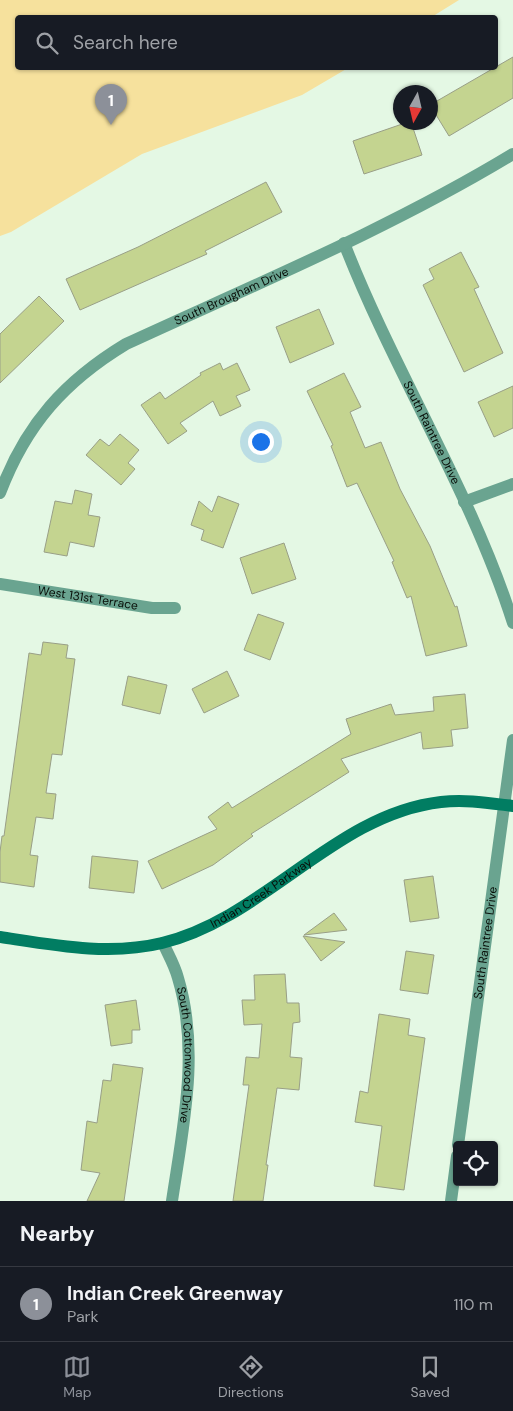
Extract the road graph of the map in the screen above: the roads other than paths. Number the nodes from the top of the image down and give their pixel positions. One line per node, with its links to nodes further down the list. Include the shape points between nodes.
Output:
1 (513, 154): 2 (street, South Brougham Drive, via 465,183)
2 (344, 243): 4 (street, South Brougham Drive, via 126,344 94,363 72,382 33,427); 5 (street, South Raintree Drive)
3 (513, 484): 5 (street)
4 (0, 493)
5 (464, 502): 8 (street, South Raintree Drive, via 500,582)
6 (0, 584): 7 (street, West 131st Terrace, via 152,608)
7 (175, 608)
8 (513, 624)
9 (513, 740): 10 (street, South Raintree Drive)
10 (509, 806): 12 (street, Indian Creek Parkway, via 442,801 382,819 358,830 238,910 204,929); 13 (street, South Raintree Drive)
11 (0, 937): 12 (street, Indian Creek Parkway, via 57,946 107,949)
12 (163, 943): 15 (street, South Cottonwood Drive, via 178,977 189,1032 186,1107)
13 (459, 1141)
14 (453, 1182): 16 (street)
15 (172, 1201)
16 (450, 1201)

